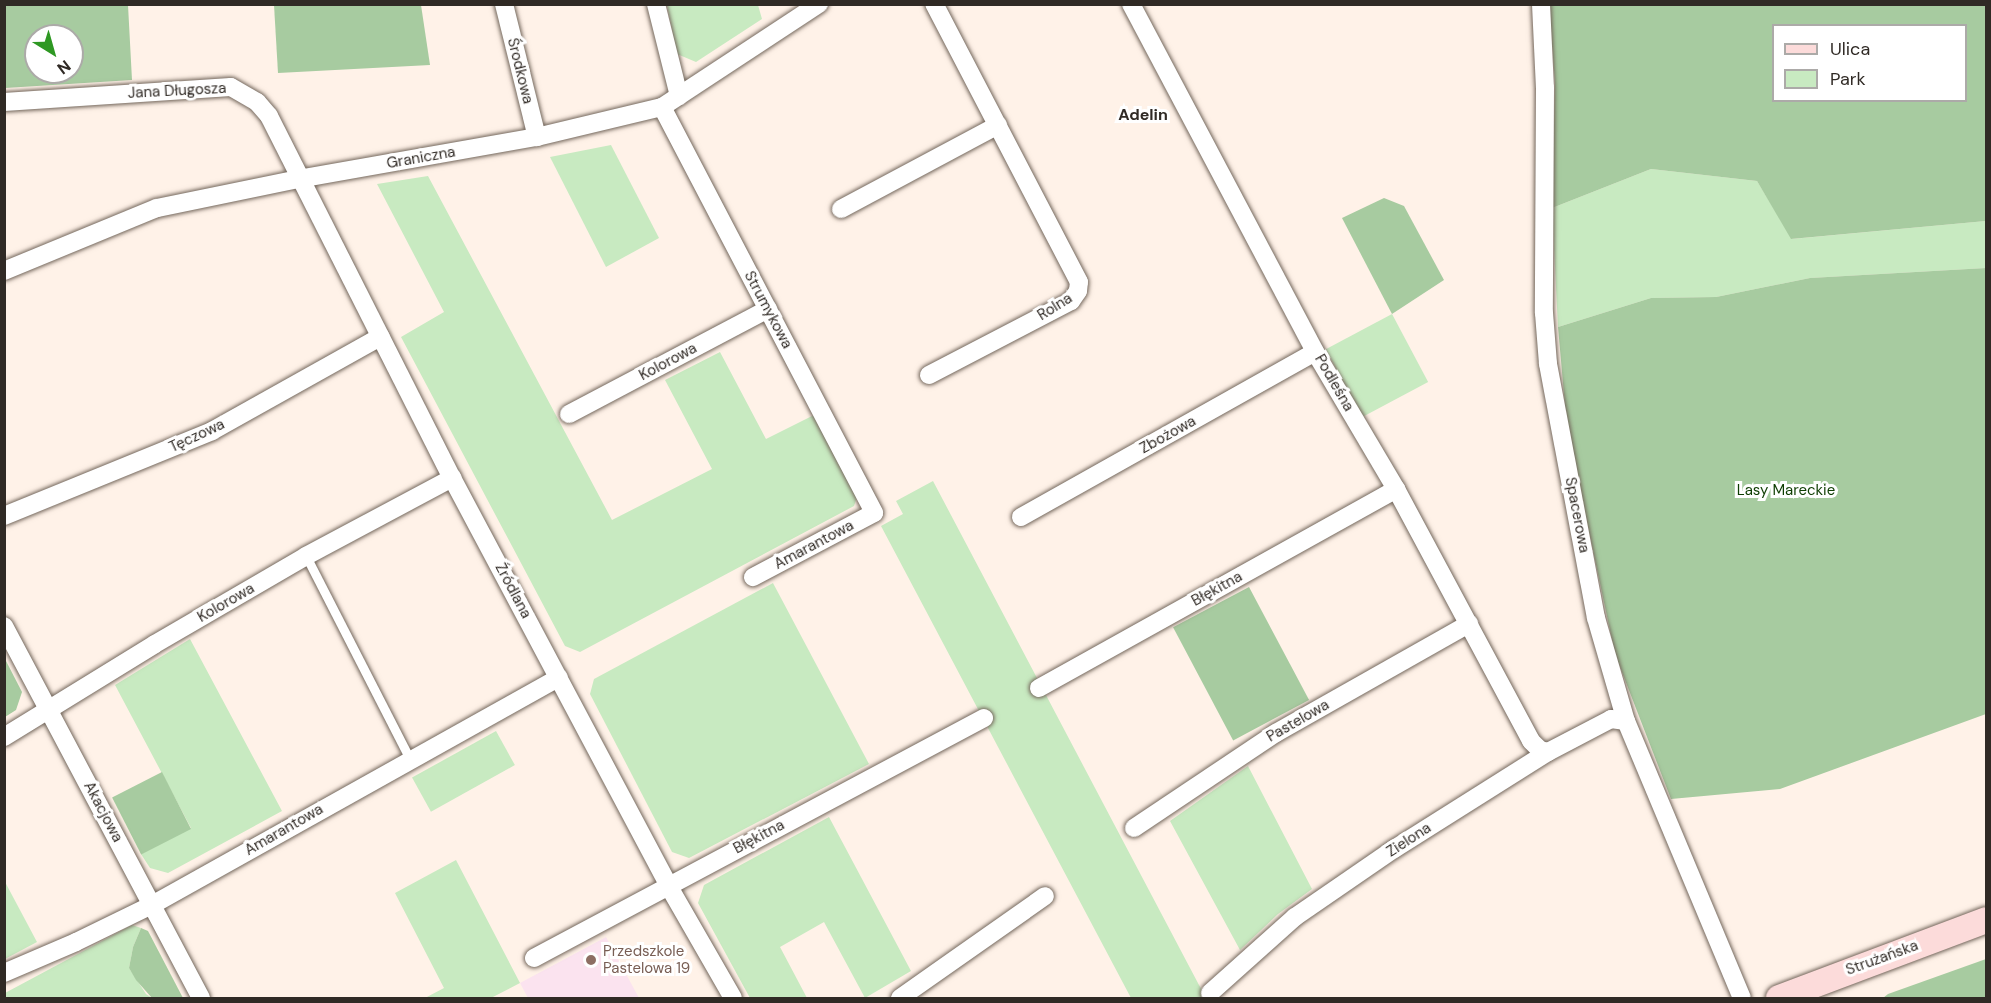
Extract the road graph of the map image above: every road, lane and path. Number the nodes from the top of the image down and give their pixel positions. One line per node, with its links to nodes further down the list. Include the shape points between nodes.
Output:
1 (504, 4): 11 (street, Środkowa)
2 (657, 4): 7 (street)
3 (819, 4): 7 (street, Graniczna)
4 (934, 4): 10 (street, Rolna)
5 (1131, 4): 17 (street, Podleśna)
6 (1541, 4): 33 (street, Spacerowa, via 1545,88 1544,313 1548,364 1596,618)
7 (679, 96): 9 (street, Graniczna)
8 (4, 102): 12 (street, Jana Długosza, via 231,87 257,102 269,116)
9 (662, 107): 11 (street, Graniczna); 15 (street, Strumykowa)
10 (998, 125): 13 (street); 18 (street, Rolna, via 1076,274 1078,291 1071,301)
11 (537, 137): 12 (street, Graniczna)
12 (298, 179): 14 (street, Graniczna, via 157,208); 16 (street, Źródlana)
13 (841, 209)
14 (4, 271)
15 (768, 309): 19 (street, Kolorowa); 22 (street, Strumykowa)
16 (380, 337): 20 (street, Źródlana); 23 (street, Tęczowa, via 212,430)
17 (1315, 352): 21 (street, Podleśna); 24 (street, Zbożowa)
18 (929, 375)
19 (568, 414)
20 (452, 478): 25 (street, Kolorowa); 29 (street, Źródlana)
21 (1396, 489): 27 (street, Podleśna); 30 (street, Błękitna)
22 (874, 513): 26 (street, Amarantowa)
23 (4, 516)
24 (1021, 518)
25 (306, 556): 31 (street, Kolorowa); 36 (lane)
26 (753, 577)
27 (1468, 624): 35 (street, Podleśna, via 1531,741); 37 (street, Pastelowa, via 1276,733)
28 (4, 626): 31 (street, Akacjowa)
29 (559, 678): 36 (street, Amarantowa); 38 (street, Źródlana)
30 (1039, 688)
31 (49, 710): 34 (street, Kolorowa); 40 (street, Akacjowa)
32 (984, 718): 38 (street, Błękitna)
33 (1626, 721): 35 (street, Zielona, via 1611,719); 48 (street, Spacerowa)
34 (4, 736)
35 (1548, 752): 44 (street, Zielona, via 1295,917)
36 (410, 759): 40 (street, Amarantowa)
37 (1134, 828)
38 (668, 885): 42 (street, Błękitna); 46 (street, Źródlana)
39 (1045, 896): 47 (street)
40 (152, 904): 43 (street, Amarantowa); 45 (street, Akacjowa)
41 (1986, 920): 49 (main road, Strużańska)
42 (534, 958)
43 (4, 973)
44 (1210, 993)
45 (201, 999)
46 (733, 999)
47 (900, 999)
48 (1743, 999)
49 (1779, 999)

